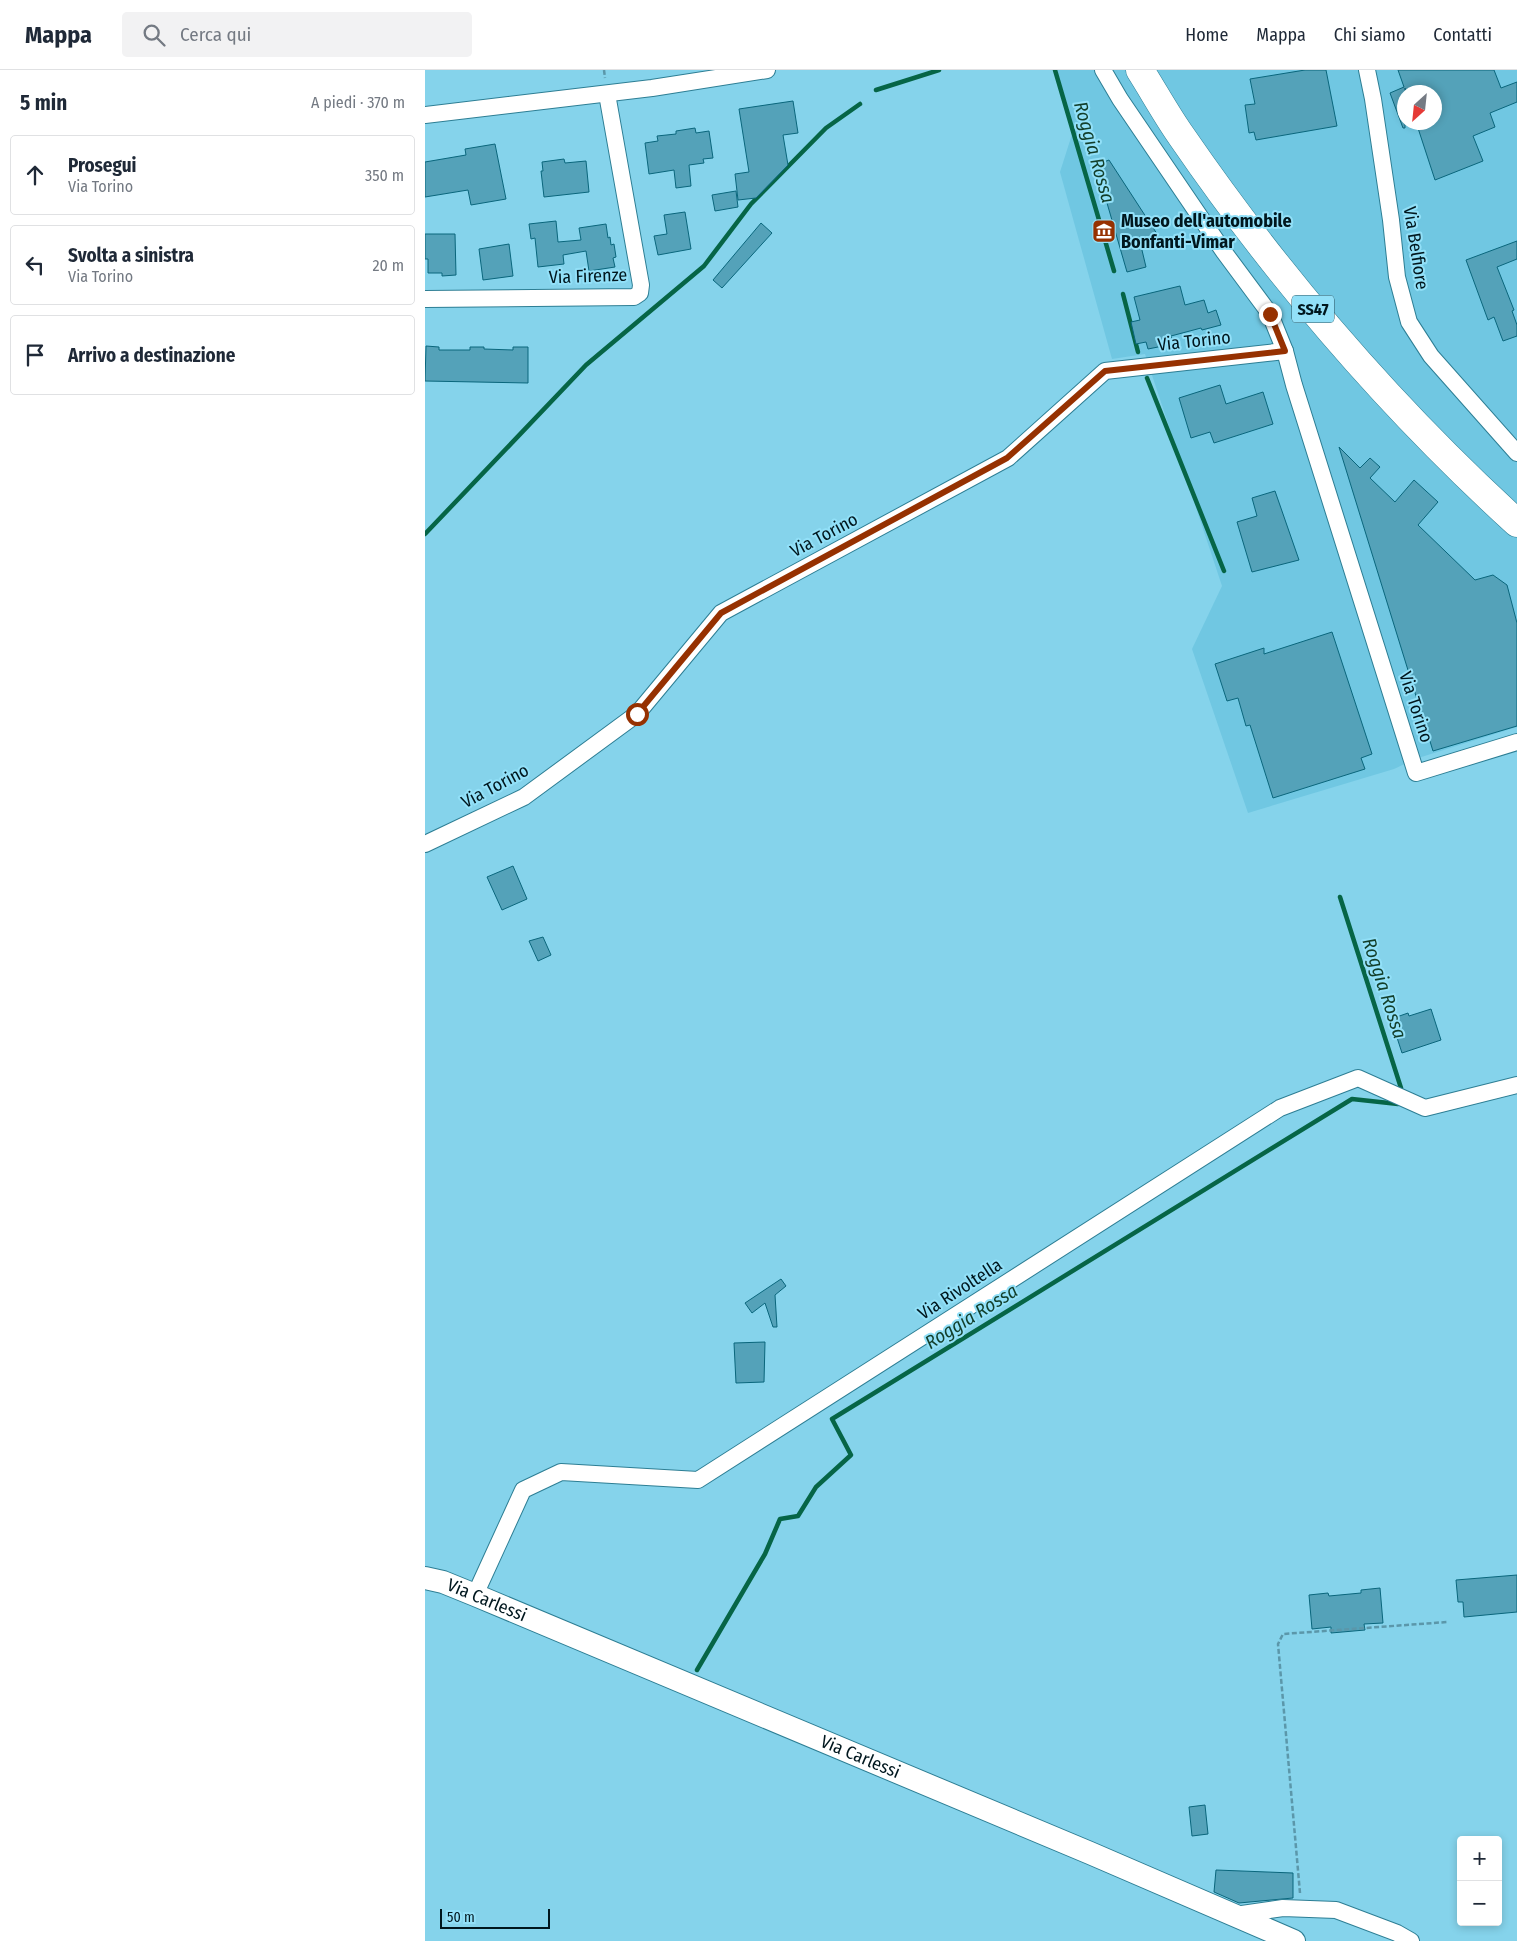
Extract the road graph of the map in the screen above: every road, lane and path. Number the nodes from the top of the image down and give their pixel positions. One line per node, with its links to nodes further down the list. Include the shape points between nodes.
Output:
1 (767, 70): 6 (street)
2 (1103, 70): 9 (street, Via Torino, via 1224,252 1270,314)
3 (1140, 70): 12 (highway, SS47, via 1193,152 1333,334 1388,395)
4 (1159, 70): 11 (highway, SS47, via 1236,188 1341,320 1453,441)
5 (1367, 70): 10 (street, Via Belfiore, via 1397,277 1409,322 1431,356)
6 (607, 94): 7 (street); 8 (street, Via Firenze, via 640,293 634,297)
7 (425, 115)
8 (425, 298)
9 (1285, 351): 13 (street, Via Torino, via 1416,773); 14 (street, Via Torino, via 1105,371 1007,458 721,613 637,714 524,797)
10 (1517, 453)
11 (1517, 499)
12 (1517, 523)
13 (1517, 742)
14 (425, 844)
15 (1517, 1085): 17 (street, Via Rivoltella, via 1425,1108 1358,1078 1281,1108 698,1480 561,1472 523,1490)
16 (425, 1578): 17 (main road, Via Carlessi)
17 (475, 1595): 20 (main road, Via Carlessi)
18 (1447, 1622): 19 (path, via 1283,1634 1278,1644)
19 (1301, 1908): 20 (street); 22 (street, via 1336,1910)
20 (1235, 1915): 21 (main road, Via Carlessi)
21 (1294, 1941)
22 (1411, 1941)

